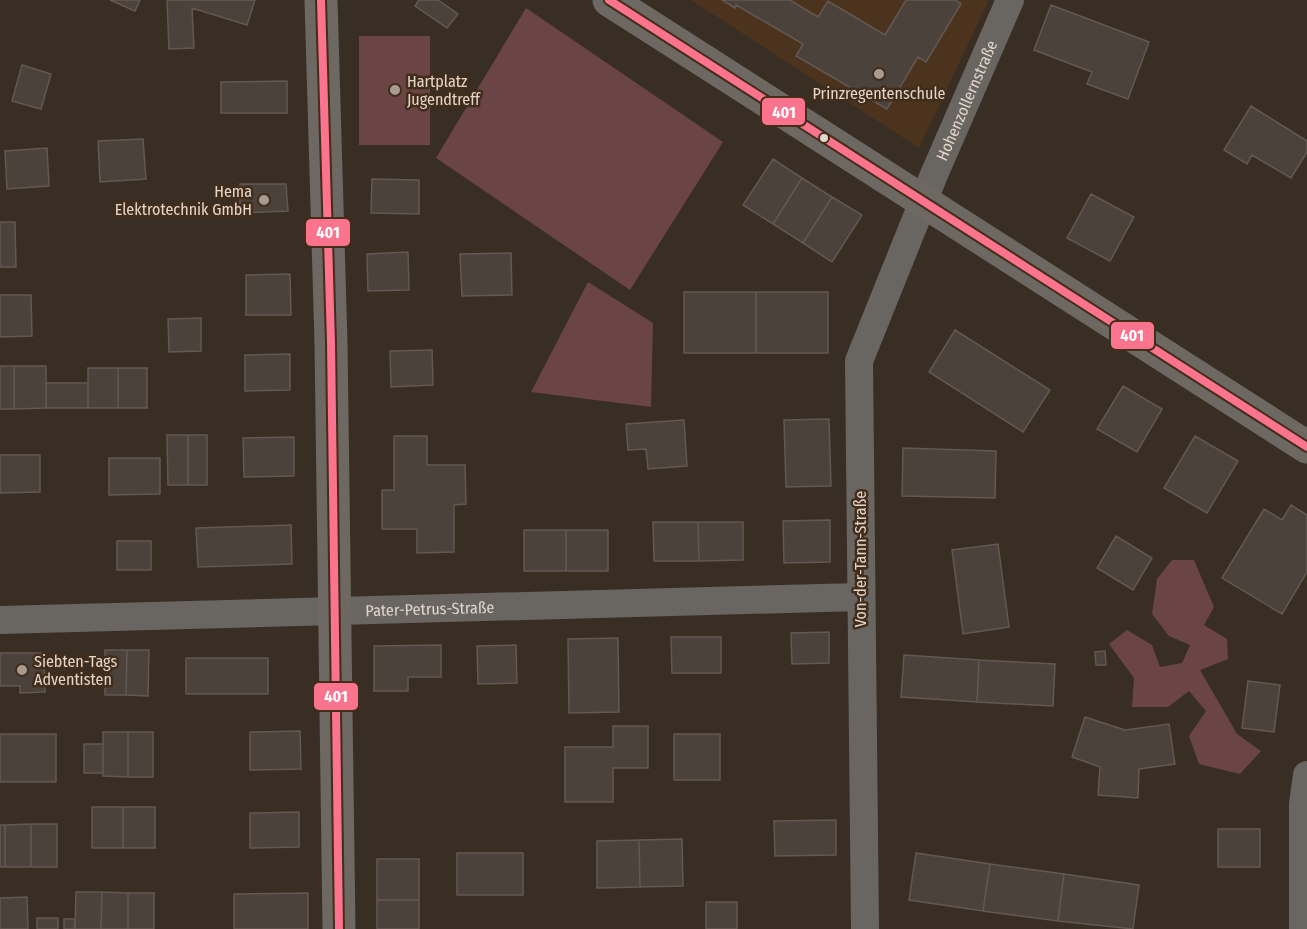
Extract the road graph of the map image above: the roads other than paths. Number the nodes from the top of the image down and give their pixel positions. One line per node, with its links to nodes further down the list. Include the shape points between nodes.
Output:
1 (321, 0): 7 (main road)
2 (609, 0): 4 (main road)
3 (1010, 0): 4 (street, Hohenzollernstraße)
4 (924, 200): 5 (main road); 6 (street, Von-der-Tann-Straße, via 860,362)
5 (1307, 447)
6 (860, 597): 7 (street, Pater-Petrus-Straße); 11 (street, Von-der-Tann-Straße)
7 (334, 610): 8 (street, Pater-Petrus-Straße); 10 (main road)
8 (0, 620)
9 (1307, 775): 12 (street, via 1303,804)
10 (339, 929)
11 (865, 929)
12 (1303, 929)

